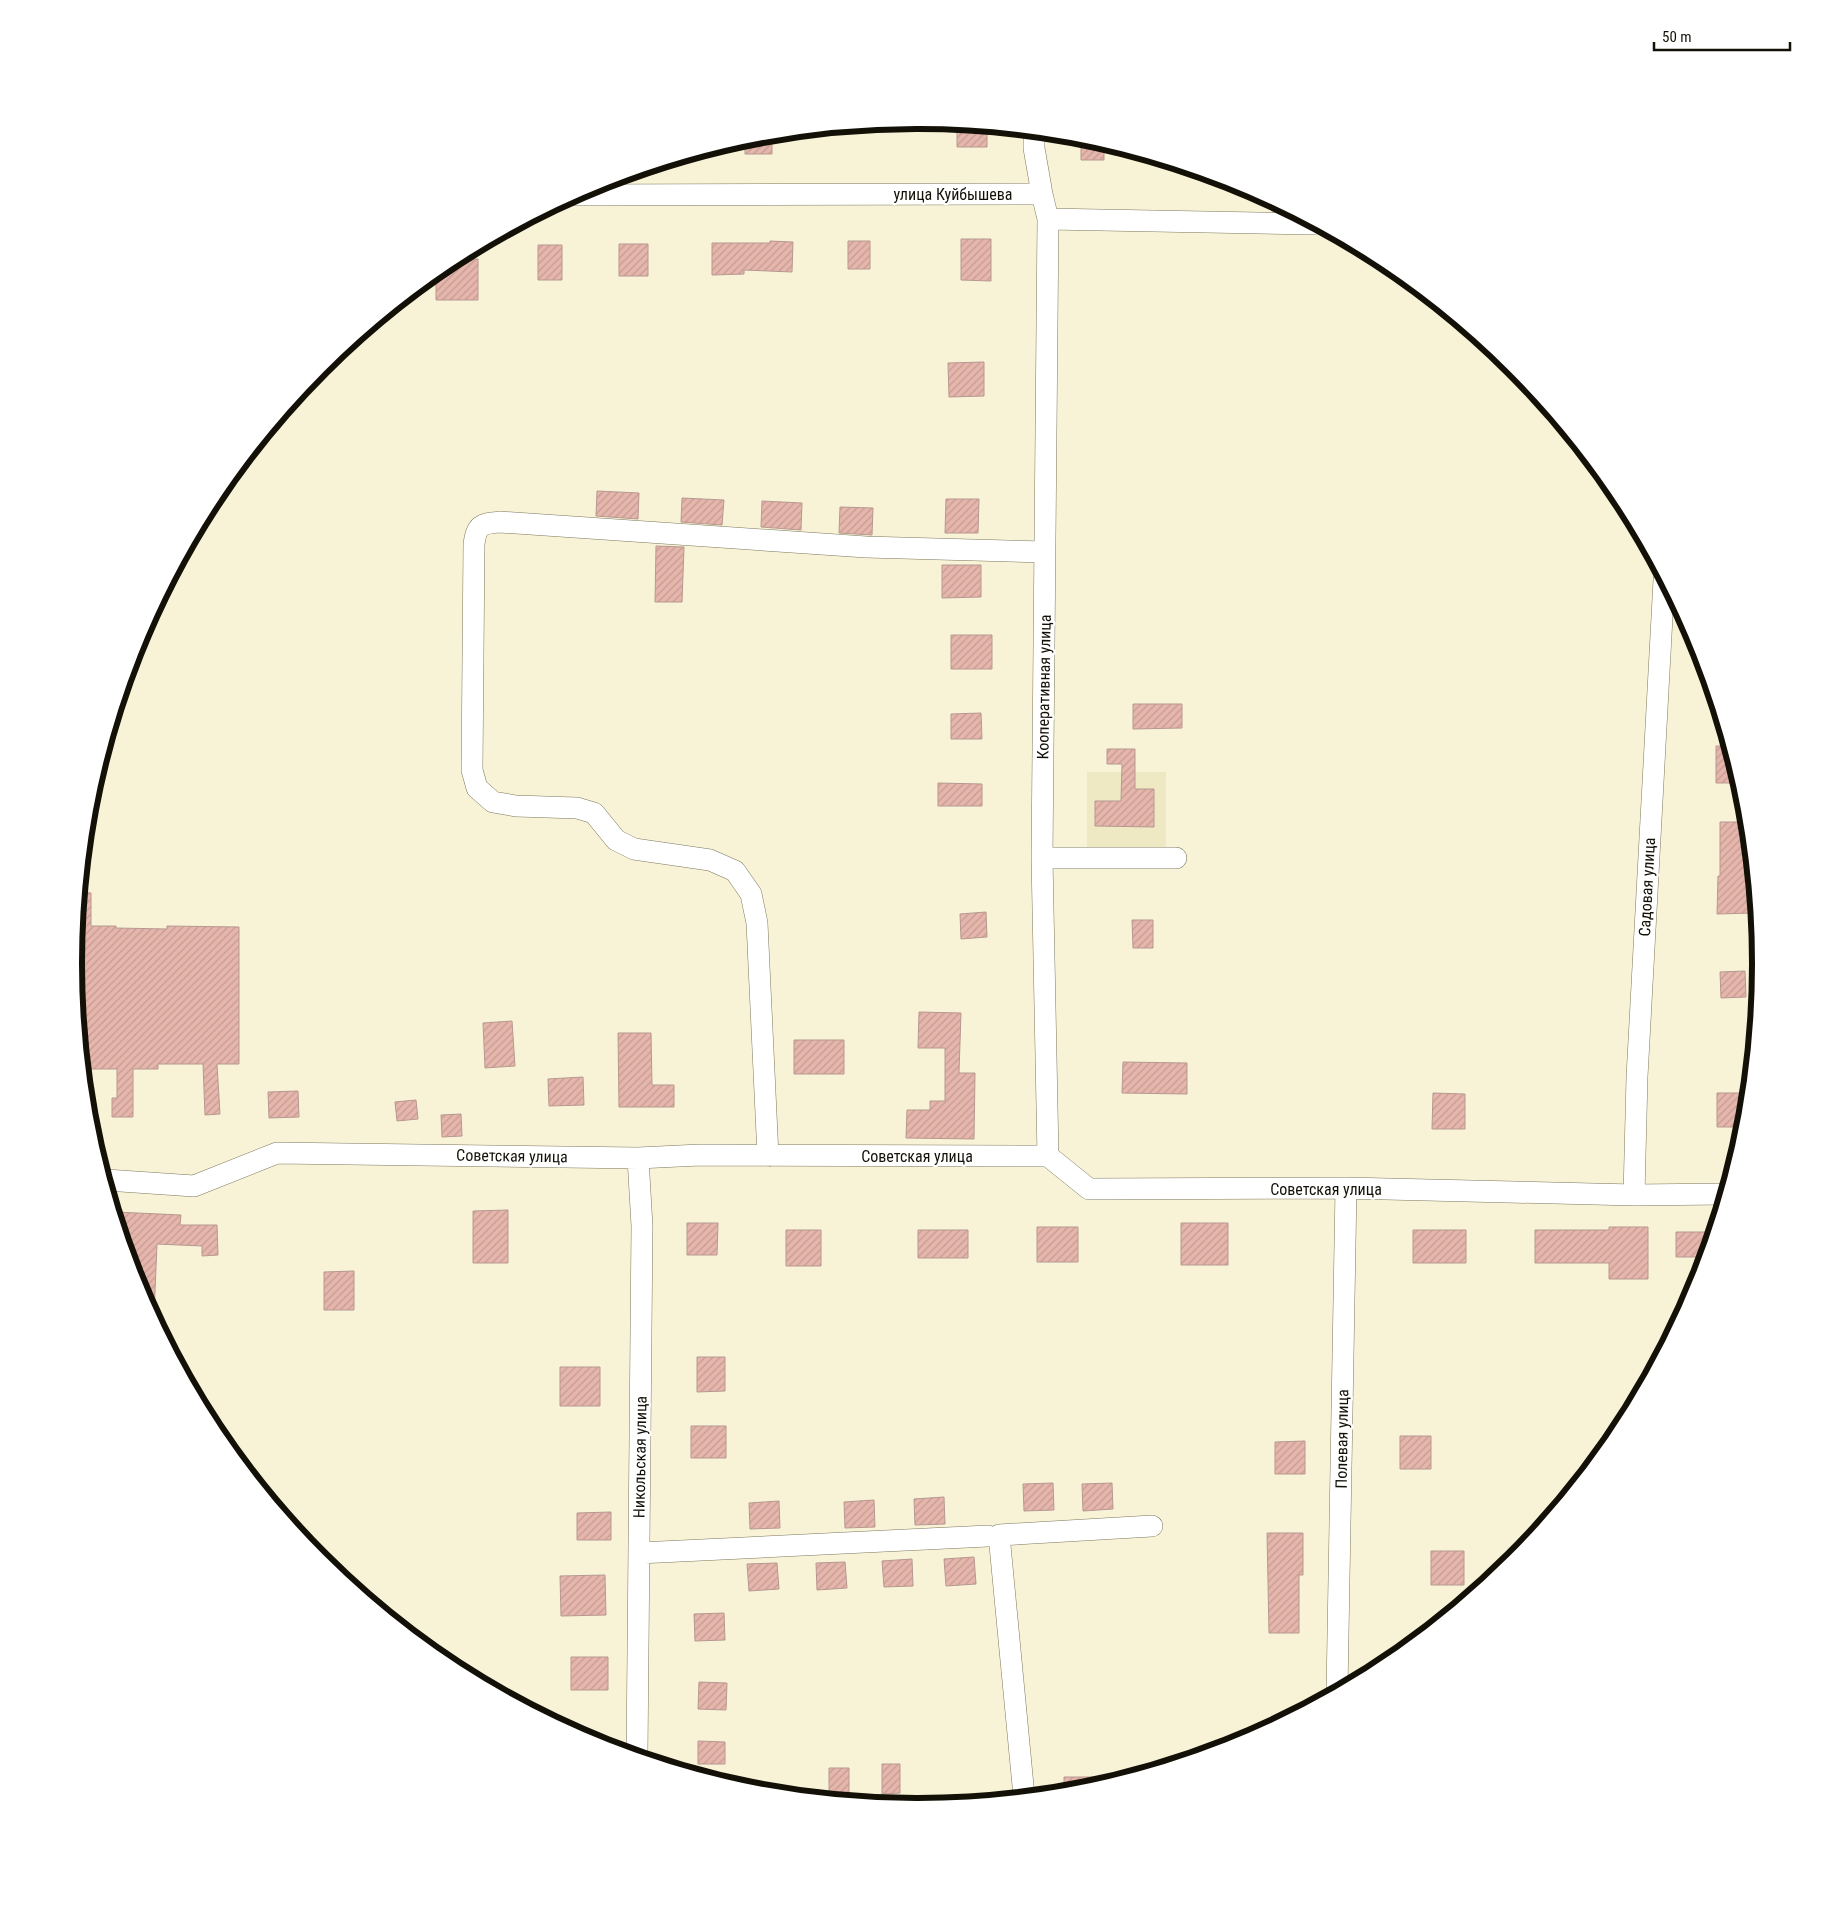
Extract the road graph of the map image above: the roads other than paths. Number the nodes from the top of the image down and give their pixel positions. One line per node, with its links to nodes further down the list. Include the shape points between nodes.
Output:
1 (1034, 137): 2 (street)
2 (1042, 194): 3 (street, улица Куйбышева); 4 (street)
3 (591, 196)
4 (1048, 218): 5 (street); 6 (street, Кооперативная улица)
5 (1302, 224)
6 (1045, 552): 8 (street, Кооперативная улица); 10 (street, via 866,547 500,522 485,524 476,531 472,770 477,788 493,802 576,808 594,813 616,840 634,849 710,860 735,871 751,894 757,924)
7 (1663, 591): 16 (street, Садовая улица, via 1637,1077)
8 (1042, 858): 9 (street); 11 (street, Кооперативная улица)
9 (1176, 858)
10 (768, 1156): 11 (street, Советская улица); 12 (street, Советская улица)
11 (1048, 1156): 14 (street, Советская улица, via 1089,1188)
12 (638, 1158): 13 (street, Советская улица, via 277,1153 194,1186); 19 (street, Никольская улица, via 642,1226)
13 (111, 1180)
14 (1346, 1188): 16 (street, Советская улица); 20 (street, Полевая улица)
15 (1718, 1194): 16 (street, Советская улица)
16 (1634, 1195)
17 (1152, 1526): 22 (street, via 999,1535)
18 (988, 1536): 19 (street)
19 (639, 1553): 21 (street, Никольская улица)
20 (1337, 1684)
21 (637, 1749)
22 (1024, 1791)

